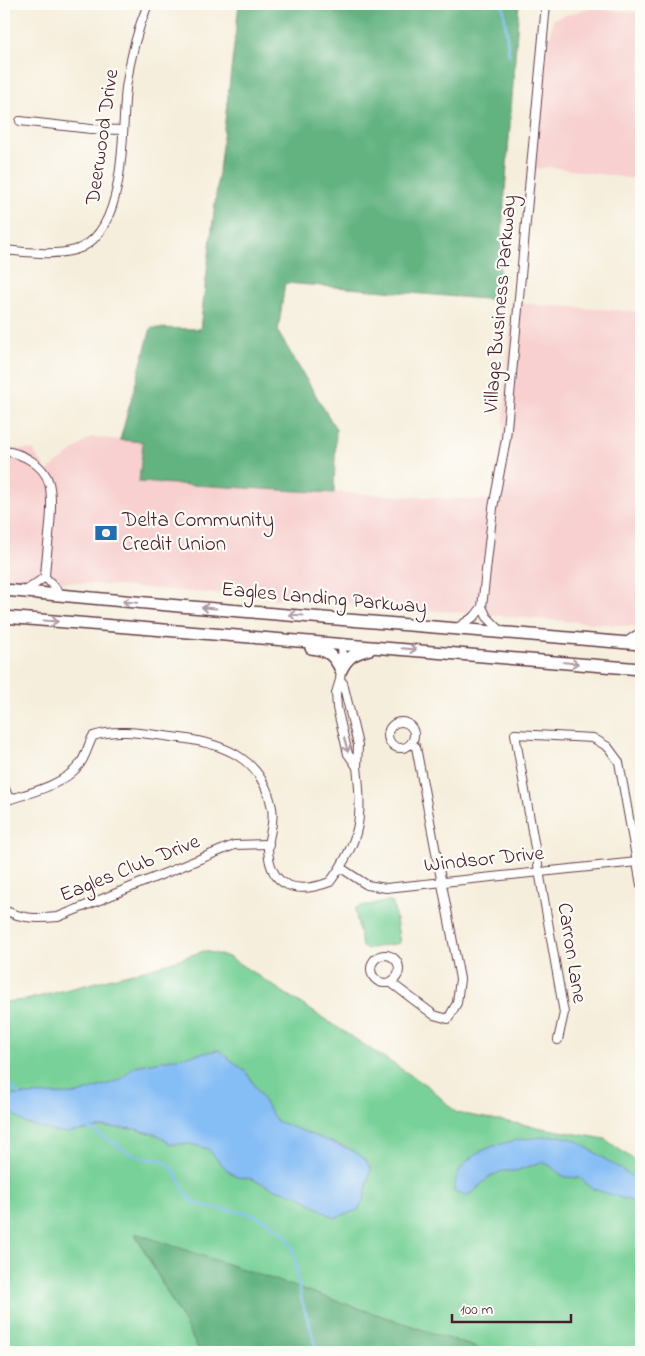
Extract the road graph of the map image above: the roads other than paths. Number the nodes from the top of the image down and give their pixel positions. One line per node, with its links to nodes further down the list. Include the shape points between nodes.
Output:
1 (148, 4): 4 (street, Deerwood Drive, via 134,46)
2 (546, 4): 11 (street, Village Business Parkway, via 506,440 493,508)
3 (20, 122): 4 (street)
4 (122, 130): 5 (street, Deerwood Drive, via 116,196 101,230 76,250 40,253)
5 (4, 250)
6 (4, 451): 7 (street, via 25,456 49,481)
7 (45, 577): 9 (street); 10 (street)
8 (4, 590): 9 (main road, Eagles Landing Parkway)
9 (24, 592): 10 (main road, Eagles Landing Parkway)
10 (63, 596): 13 (main road, Eagles Landing Parkway, one-way to 10)
11 (482, 607): 13 (street, via 471,620); 15 (street, via 486,617)
12 (4, 618): 16 (main road, Eagles Landing Parkway, one-way to 16)
13 (456, 629): 15 (main road, Eagles Landing Parkway)
14 (641, 632): 17 (street)
15 (503, 633): 17 (main road, Eagles Landing Parkway)
16 (206, 634): 18 (main road, Eagles Landing Parkway); 22 (main road, via 247,643 324,649 332,654)
17 (626, 642): 19 (main road, Eagles Landing Parkway)
18 (343, 643): 20 (main road, Eagles Landing Parkway); 22 (street)
19 (641, 644)
20 (386, 647): 21 (main road, Eagles Landing Parkway, one-way to 21); 22 (main road, via 354,653 346,659)
21 (641, 669)
22 (340, 678): 24 (street, via 358,745); 24 (street, one-way to 24, via 344,710 340,723 348,754)
23 (411, 743): 31 (street, via 416,747)
24 (357, 767): 29 (street, via 360,819 354,843)
25 (4, 786): 26 (street)
26 (7, 800): 27 (street, via 44,788 66,776 80,764 93,736 109,731 185,738 224,747 243,758 256,772 267,790 272,808 274,824)
27 (269, 844): 29 (street, via 272,870 290,887 318,887 330,882); 33 (street, Eagles Club Drive, via 234,845 58,917 19,917)
28 (637, 862): 30 (street, Windsor Drive); 30 (street, Carron Lane, via 619,762 608,746 593,738 516,734); 32 (street)
29 (341, 868): 31 (street, Windsor Drive, via 367,885 386,888)
30 (540, 871): 31 (street, Windsor Drive); 35 (street, Carron Lane, via 564,1013)
31 (443, 882): 34 (street, via 460,979 458,1004 448,1019 434,1015)
32 (641, 885)
33 (4, 910)
34 (390, 982)
35 (558, 1040)

